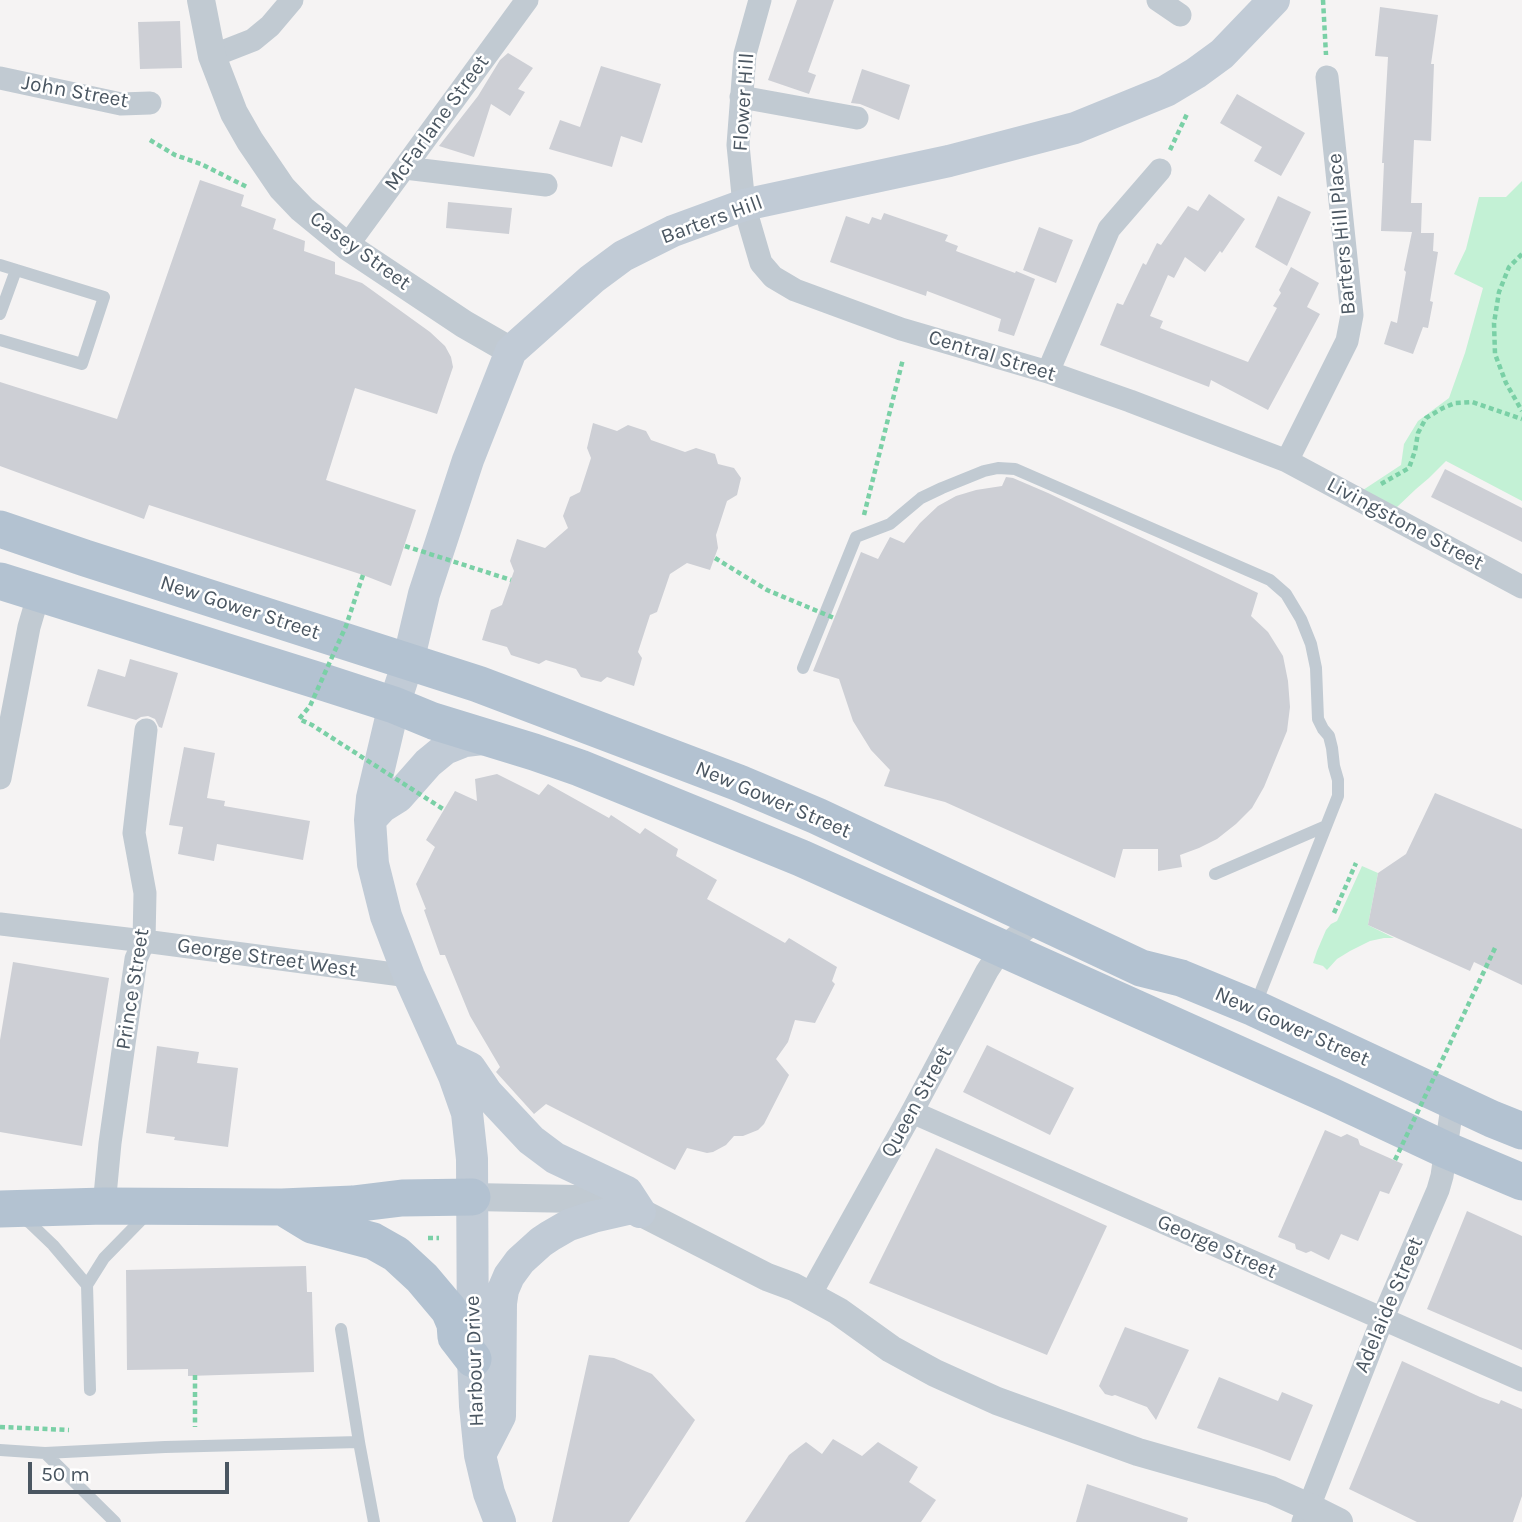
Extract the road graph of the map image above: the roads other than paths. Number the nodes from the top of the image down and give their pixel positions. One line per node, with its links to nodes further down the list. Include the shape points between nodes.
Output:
1 (201, 0): 8 (street, Casey Street)
2 (292, 0): 8 (street, via 253,40)
3 (527, 0): 14 (street, McFarlane Street)
4 (760, 0): 11 (street, Flower Hill, via 744,54)
5 (1158, 0): 7 (street)
6 (1274, 0): 17 (main road, Barters Hill, via 1204,67 1166,91 1075,128 949,161)
7 (1180, 15)
8 (212, 56): 18 (street, Casey Street, via 234,113 266,166 302,209)
9 (1327, 77): 25 (street, Barters Hill Place, via 1352,315 1347,341)
10 (0, 78): 12 (street, John Street, via 121,104)
11 (741, 97): 13 (street); 17 (street, Flower Hill, via 738,145)
12 (150, 103)
13 (858, 118)
14 (405, 168): 16 (street); 18 (street, McFarlane Street)
15 (1160, 170): 24 (street, via 1109,229)
16 (546, 185)
17 (744, 205): 23 (main road, Barters Hill, via 673,231 623,257); 24 (street, Central Street, via 761,264 795,290 901,329)
18 (347, 246): 23 (street, Casey Street)
19 (0, 265): 20 (lane)
20 (16, 270): 21 (lane); 22 (lane, via 104,297 82,364)
21 (0, 314)
22 (0, 340)
23 (511, 351): 30 (main road, Barters Hill, via 468,460 428,582)
24 (1048, 372): 25 (street, Central Street)
25 (1287, 461): 28 (street, Livingstone Street)
26 (0, 529): 30 (main road, New Gower Street)
27 (0, 581): 29 (main road, New Gower Street)
28 (1522, 587)
29 (39, 593): 32 (main road, New Gower Street); 35 (street)
30 (408, 662): 32 (main road, Barters Hill); 39 (main road, New Gower Street, via 739,783)
31 (803, 668): 37 (lane, via 829,616 856,537 890,524 921,498 964,479 998,468 1015,469 1270,579 1286,594 1311,645 1318,719 1329,736 1338,780 1338,796)
32 (394, 705): 34 (main road, New Gower Street); 36 (main road, Barters Hill)
33 (146, 730): 41 (street, Prince Street, via 134,833 145,893)
34 (491, 738): 36 (main road, via 445,749); 42 (main road, New Gower Street, via 580,768 776,848)
35 (0, 778)
36 (370, 820): 43 (main road, Barters Hill, via 379,889)
37 (1326, 826): 38 (lane); 44 (lane)
38 (1215, 874)
39 (1037, 920): 42 (street, Queen Street); 44 (main road, New Gower Street, via 1141,968 1181,978)
40 (0, 925): 41 (street, George Street West)
41 (144, 941): 43 (street, George Street West); 52 (street, Prince Street, via 136,959)
42 (1002, 948): 47 (street, Queen Street); 49 (main road, New Gower Street)
43 (409, 976): 45 (main road, Harbour Drive)
44 (1254, 1008): 46 (main road, New Gower Street)
45 (446, 1057): 51 (main road, Harbour Drive, via 467,1113); 56 (main road, via 470,1068 487,1094 531,1140 555,1158 627,1192)
46 (1453, 1100): 48 (main road, New Gower Street); 49 (street, Adelaide Street)
47 (912, 1112): 58 (street, Queen Street); 59 (street, George Street)
48 (1522, 1131)
49 (1446, 1150): 50 (main road, New Gower Street); 59 (street, Adelaide Street, via 1438,1190)
50 (1522, 1182)
51 (472, 1197): 54 (main road); 56 (street, via 577,1199); 61 (main road, Harbour Drive)
52 (104, 1206): 53 (main road); 55 (main road)
53 (154, 1207): 54 (main road); 57 (lane, via 104,1258)
54 (282, 1207): 61 (main road, via 312,1225 373,1241 396,1254 449,1310 456,1338)
55 (3, 1209): 57 (lane, via 38,1230)
56 (634, 1210): 58 (street); 67 (main road, via 569,1225 541,1242 509,1276 500,1303 500,1416)
57 (88, 1285): 63 (lane)
58 (810, 1295): 68 (street, via 913,1361 997,1401 1138,1452 1255,1485)
59 (1382, 1320): 62 (street, George Street); 68 (street, Adelaide Street)
60 (341, 1329): 64 (lane)
61 (472, 1359): 67 (main road, Harbour Drive)
62 (1522, 1380)
63 (90, 1390)
64 (359, 1442): 66 (lane); 70 (lane)
65 (0, 1450): 66 (lane)
66 (45, 1453): 69 (lane)
67 (480, 1455): 71 (main road, Harbour Drive)
68 (1306, 1514): 72 (street)
69 (115, 1522)
70 (374, 1522)
71 (500, 1522)
72 (1339, 1522)

